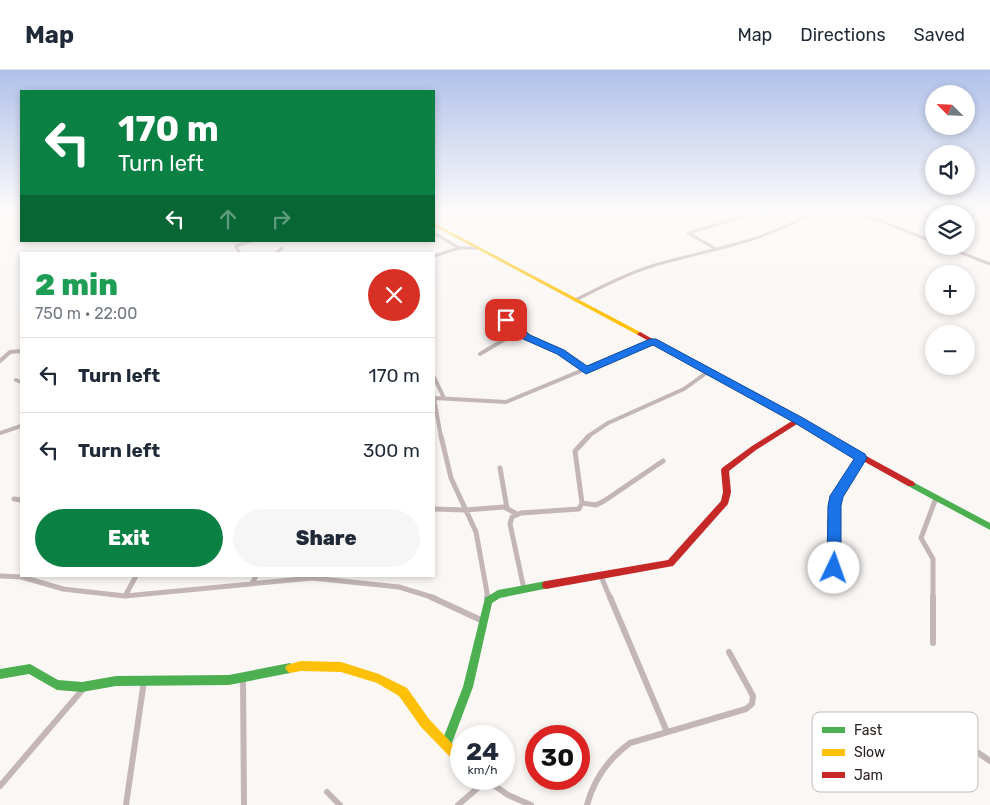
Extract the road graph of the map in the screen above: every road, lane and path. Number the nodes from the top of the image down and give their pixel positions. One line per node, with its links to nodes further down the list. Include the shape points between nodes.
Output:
1 (713, 247): 6 (street)
2 (728, 247): 6 (street)
3 (282, 248): 7 (street)
4 (460, 248): 5 (street); 9 (street)
5 (477, 248): 11 (street)
6 (717, 250): 11 (street, via 650,266)
7 (277, 252)
8 (967, 255): 10 (street)
9 (435, 256)
10 (990, 264)
11 (575, 300): 14 (street)
12 (506, 320): 13 (street)
13 (522, 333): 16 (street, via 512,335); 18 (street, via 530,340 560,352)
14 (653, 342): 18 (street); 19 (street)
15 (20, 351): 17 (street, via 10,352)
16 (480, 354)
17 (0, 361)
18 (586, 370): 24 (street, via 506,402)
19 (709, 371): 26 (street); 37 (street, via 684,389 630,413 587,436 579,444 575,451)
20 (435, 378): 24 (street)
21 (16, 380): 22 (street)
22 (20, 382)
23 (435, 398): 24 (street)
24 (444, 398)
25 (435, 404): 28 (street)
26 (799, 420): 31 (street); 44 (street, via 725,470 723,475 728,487 725,502 673,560 666,565)
27 (20, 426): 30 (street)
28 (440, 431): 29 (street); 40 (street, via 451,478)
29 (435, 432)
30 (0, 433)
31 (861, 458): 34 (street); 50 (street, via 836,496)
32 (663, 461): 37 (street, via 604,501 596,505)
33 (500, 468): 38 (street)
34 (936, 498): 42 (street); 55 (street, via 921,538 933,559)
35 (14, 499): 36 (street)
36 (20, 500)
37 (582, 503): 41 (street, via 579,509)
38 (507, 508): 40 (street); 41 (street)
39 (435, 509): 40 (street)
40 (465, 510): 53 (street, via 476,532)
41 (517, 514): 51 (street, via 510,524)
42 (990, 527)
43 (0, 576): 45 (street)
44 (602, 576): 51 (street); 61 (street)
45 (20, 577)
46 (22, 577): 52 (street, via 63,589)
47 (135, 577): 52 (street)
48 (255, 577): 49 (street)
49 (252, 583): 52 (street); 54 (street, via 315,578 395,586 440,600)
50 (833, 583)
51 (524, 589): 53 (street, via 494,595)
52 (125, 596)
53 (488, 601): 54 (street)
54 (483, 621): 62 (street, via 468,687)
55 (933, 642)
56 (729, 652): 61 (street, via 753,696 752,704 746,709)
57 (0, 674): 60 (street, via 30,669 57,685)
58 (244, 678): 59 (street); 62 (street, via 301,666 341,667 379,679 403,692 425,723); 71 (street)
59 (144, 681): 60 (street, via 112,681); 70 (street)
60 (85, 686): 66 (street)
61 (666, 732): 75 (street, via 630,743 618,751 606,764 590,794)
62 (446, 744): 63 (street)
63 (450, 748)
64 (978, 753): 65 (street)
65 (990, 761)
66 (0, 786)
67 (474, 790): 73 (street)
68 (501, 790): 74 (street)
69 (328, 792): 72 (street)
70 (126, 805)
71 (244, 805)
72 (340, 805)
73 (458, 805)
74 (531, 805)
75 (588, 805)

